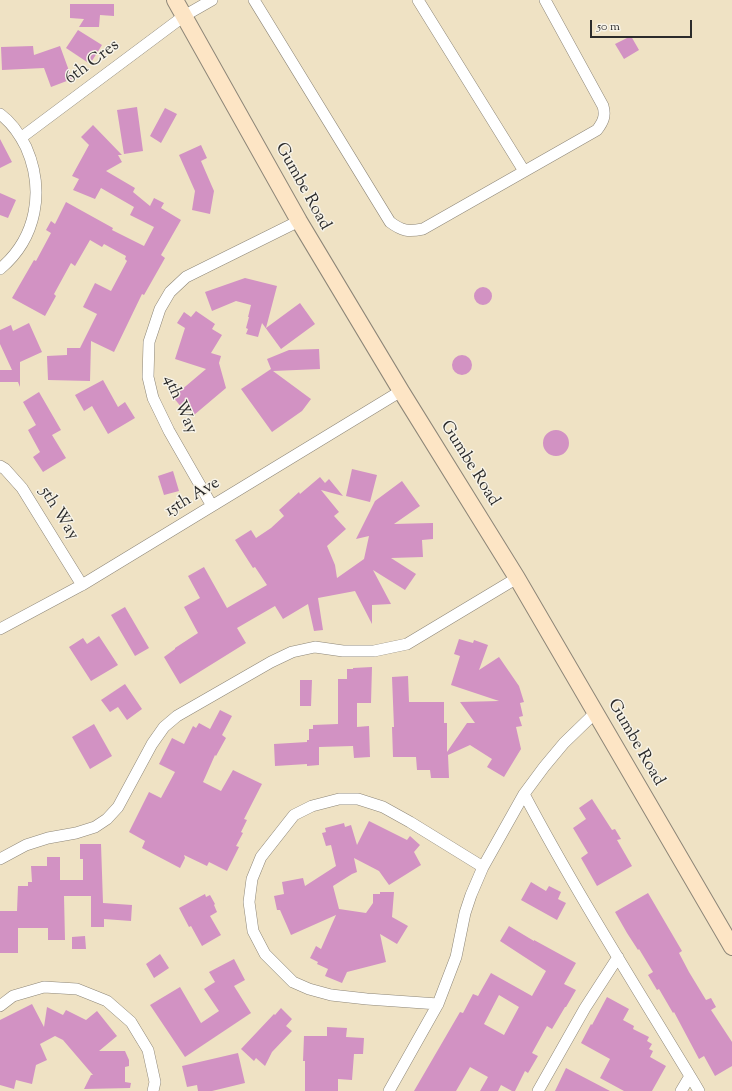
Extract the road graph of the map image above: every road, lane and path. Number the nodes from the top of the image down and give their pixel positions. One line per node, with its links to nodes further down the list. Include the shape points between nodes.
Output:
1 (175, 0): 6 (street, Gumbe Road)
2 (212, 0): 6 (street, 6th Cres)
3 (254, 0): 9 (street, via 390,222 400,229 423,229)
4 (418, 0): 9 (street)
5 (545, 0): 9 (street, via 604,106 605,114 603,122 596,130)
6 (184, 16): 8 (street, 6th Cres); 10 (street, Gumbe Road)
7 (0, 114): 8 (street)
8 (22, 138): 11 (street, via 33,162 37,188 34,214 25,239 10,261)
9 (524, 171)
10 (299, 221): 12 (street, Gumbe Road); 14 (street, 4th Way, via 186,276 170,292 160,309 149,342 148,377 154,398 169,431)
11 (0, 269)
12 (401, 391): 14 (street, 15th Ave); 15 (street, Gumbe Road)
13 (0, 466): 16 (street, 5th Way, via 22,488)
14 (212, 506): 16 (street, 15th Ave)
15 (516, 578): 18 (street, Gumbe Road); 20 (street, via 407,644 374,651 343,651 315,647 292,652 271,662 177,716 164,727 118,807 108,819 95,827 26,845)
16 (82, 585): 17 (street, 15th Ave)
17 (0, 629)
18 (595, 713): 19 (street, via 564,744); 22 (street, Gumbe Road)
19 (524, 794): 21 (street); 23 (street)
20 (0, 859)
21 (483, 867): 24 (street, via 465,913 456,957); 24 (street, via 383,807 358,799 339,799 312,806 294,815 261,857 252,878 250,902 254,931 265,954 293,982 331,995)
22 (732, 948)
23 (618, 957): 26 (street); 29 (street, via 585,1008)
24 (438, 1004): 28 (street)
25 (0, 1006): 27 (street, via 13,996 44,987 77,989 107,1001 132,1022 148,1050 154,1082)
26 (690, 1076): 30 (street); 31 (street)
27 (153, 1091)
28 (389, 1091)
29 (538, 1091)
30 (681, 1091)
31 (699, 1091)

